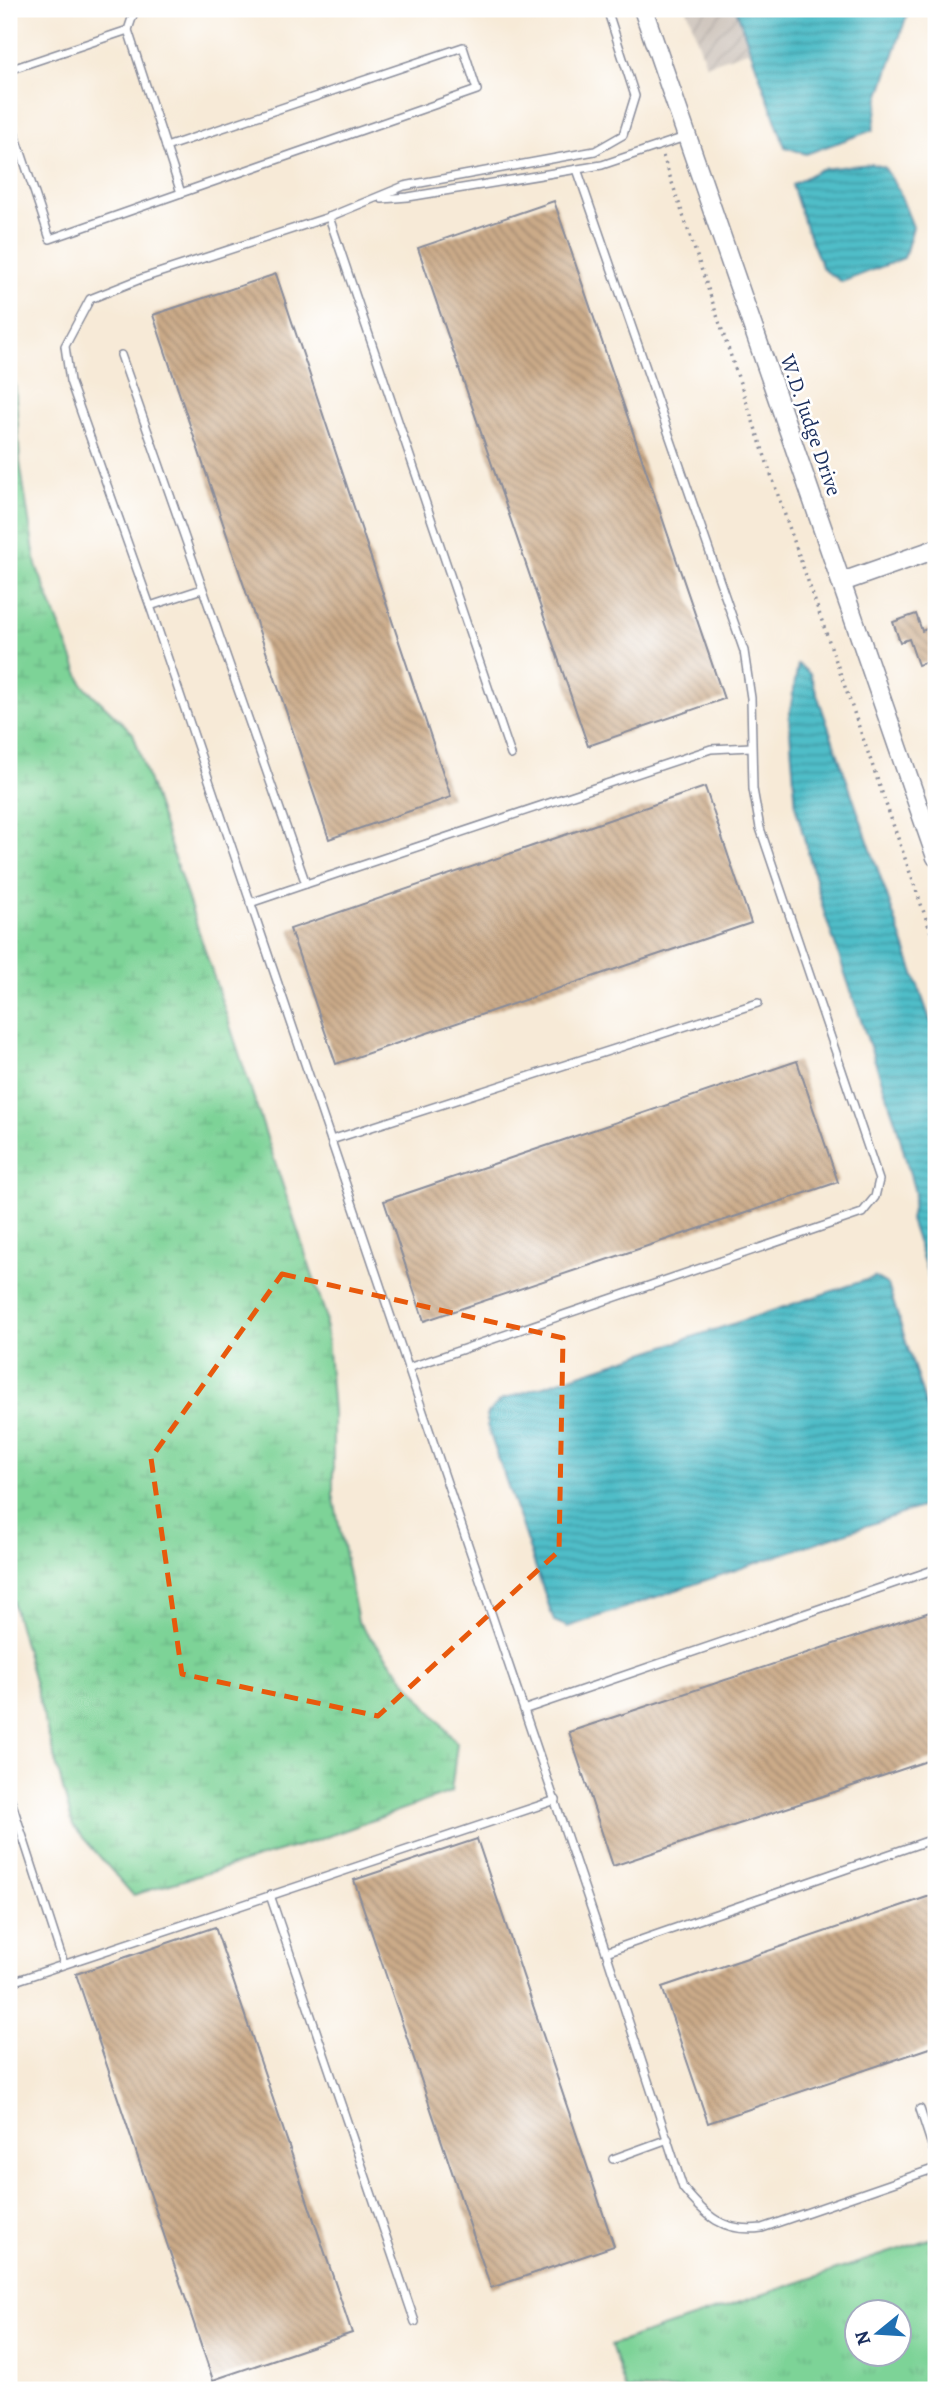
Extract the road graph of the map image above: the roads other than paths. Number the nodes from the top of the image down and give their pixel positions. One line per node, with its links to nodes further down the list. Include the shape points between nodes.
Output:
1 (135, 9): 4 (lane)
2 (607, 9): 11 (lane, via 635,96 623,135 595,151 404,186)
3 (643, 9): 7 (street, W.D. Judge Drive)
4 (128, 30): 5 (lane); 8 (lane)
5 (9, 70)
6 (9, 116): 10 (lane, via 50,239)
7 (687, 136): 9 (lane); 15 (street, W.D. Judge Drive)
8 (166, 147): 10 (lane); 10 (lane, via 463,47 477,90)
9 (577, 169): 11 (lane); 18 (lane, via 744,651 751,698)
10 (181, 193)
11 (374, 199): 12 (lane)
12 (328, 217): 17 (lane, via 90,299 65,346 70,381); 19 (lane)
13 (121, 355): 16 (lane)
14 (936, 549): 15 (street)
15 (842, 582): 20 (street, W.D. Judge Drive)
16 (202, 589): 17 (lane); 21 (lane)
17 (150, 607): 22 (lane)
18 (751, 747): 21 (lane, via 711,749); 25 (lane, via 760,828 879,1180 875,1198 862,1213)
19 (511, 755)
20 (936, 857)
21 (306, 884): 22 (lane)
22 (250, 903): 24 (lane)
23 (758, 1003): 24 (lane)
24 (331, 1140): 25 (lane)
25 (408, 1368): 27 (lane)
26 (936, 1569): 27 (lane)
27 (526, 1709): 29 (lane)
28 (9, 1794): 33 (lane)
29 (556, 1800): 31 (lane); 32 (lane)
30 (936, 1838): 32 (lane)
31 (270, 1895): 33 (lane); 40 (lane)
32 (606, 1952): 36 (lane)
33 (64, 1964): 34 (lane)
34 (9, 1983)
35 (920, 2109): 38 (lane)
36 (668, 2139): 37 (lane); 39 (lane, via 684,2188 699,2208 713,2220 744,2230 762,2228)
37 (613, 2158)
38 (936, 2158)
39 (936, 2168)
40 (415, 2322)

